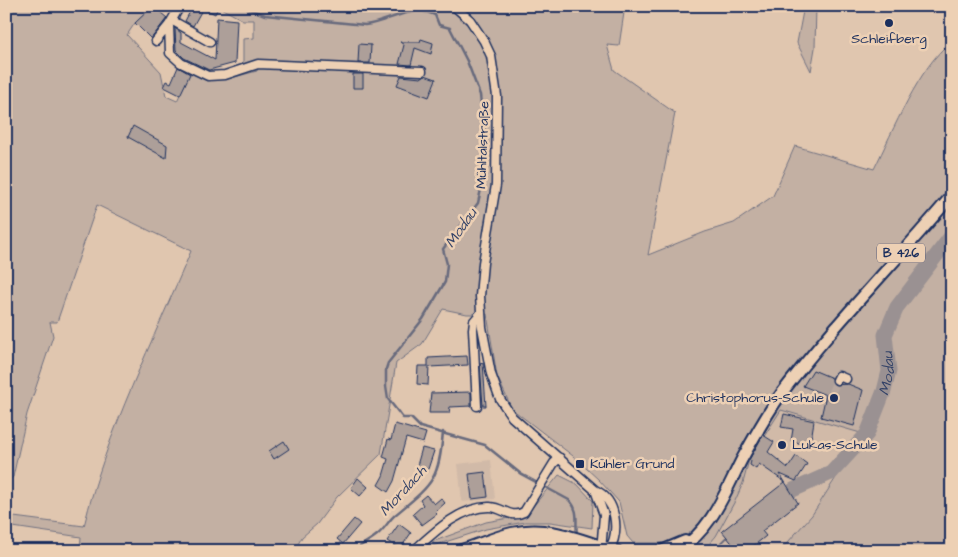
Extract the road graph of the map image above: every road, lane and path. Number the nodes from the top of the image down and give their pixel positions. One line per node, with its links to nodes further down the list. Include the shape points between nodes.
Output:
1 (180, 6): 3 (street)
2 (454, 6): 8 (street, Mühltalstraße, via 470,20 491,56 498,96 496,185 483,263)
3 (171, 23): 4 (street); 5 (street); 6 (street, via 168,49 172,56 208,76 225,76 258,64)
4 (156, 41)
5 (210, 42)
6 (422, 71)
7 (952, 195): 13 (main road, B 426, via 874,282 780,396 746,452)
8 (481, 313): 11 (street, via 474,320 473,329); 12 (street, Mühltalstraße, via 491,374 500,399 512,417)
9 (846, 379): 10 (street, via 839,376)
10 (837, 380)
11 (476, 406)
12 (557, 461): 14 (street, via 524,512 513,515 490,507 467,513 442,526); 16 (street, Mühltalstraße, via 607,498 615,531)
13 (710, 522): 19 (main road, B 426, via 688,539); 20 (main road, B 426)
14 (418, 547)
15 (583, 547): 16 (main road); 17 (main road, via 571,536 543,530 516,532); 18 (main road, via 526,539)
16 (608, 549)
17 (458, 551)
18 (486, 551)
19 (662, 551)
20 (678, 551)

